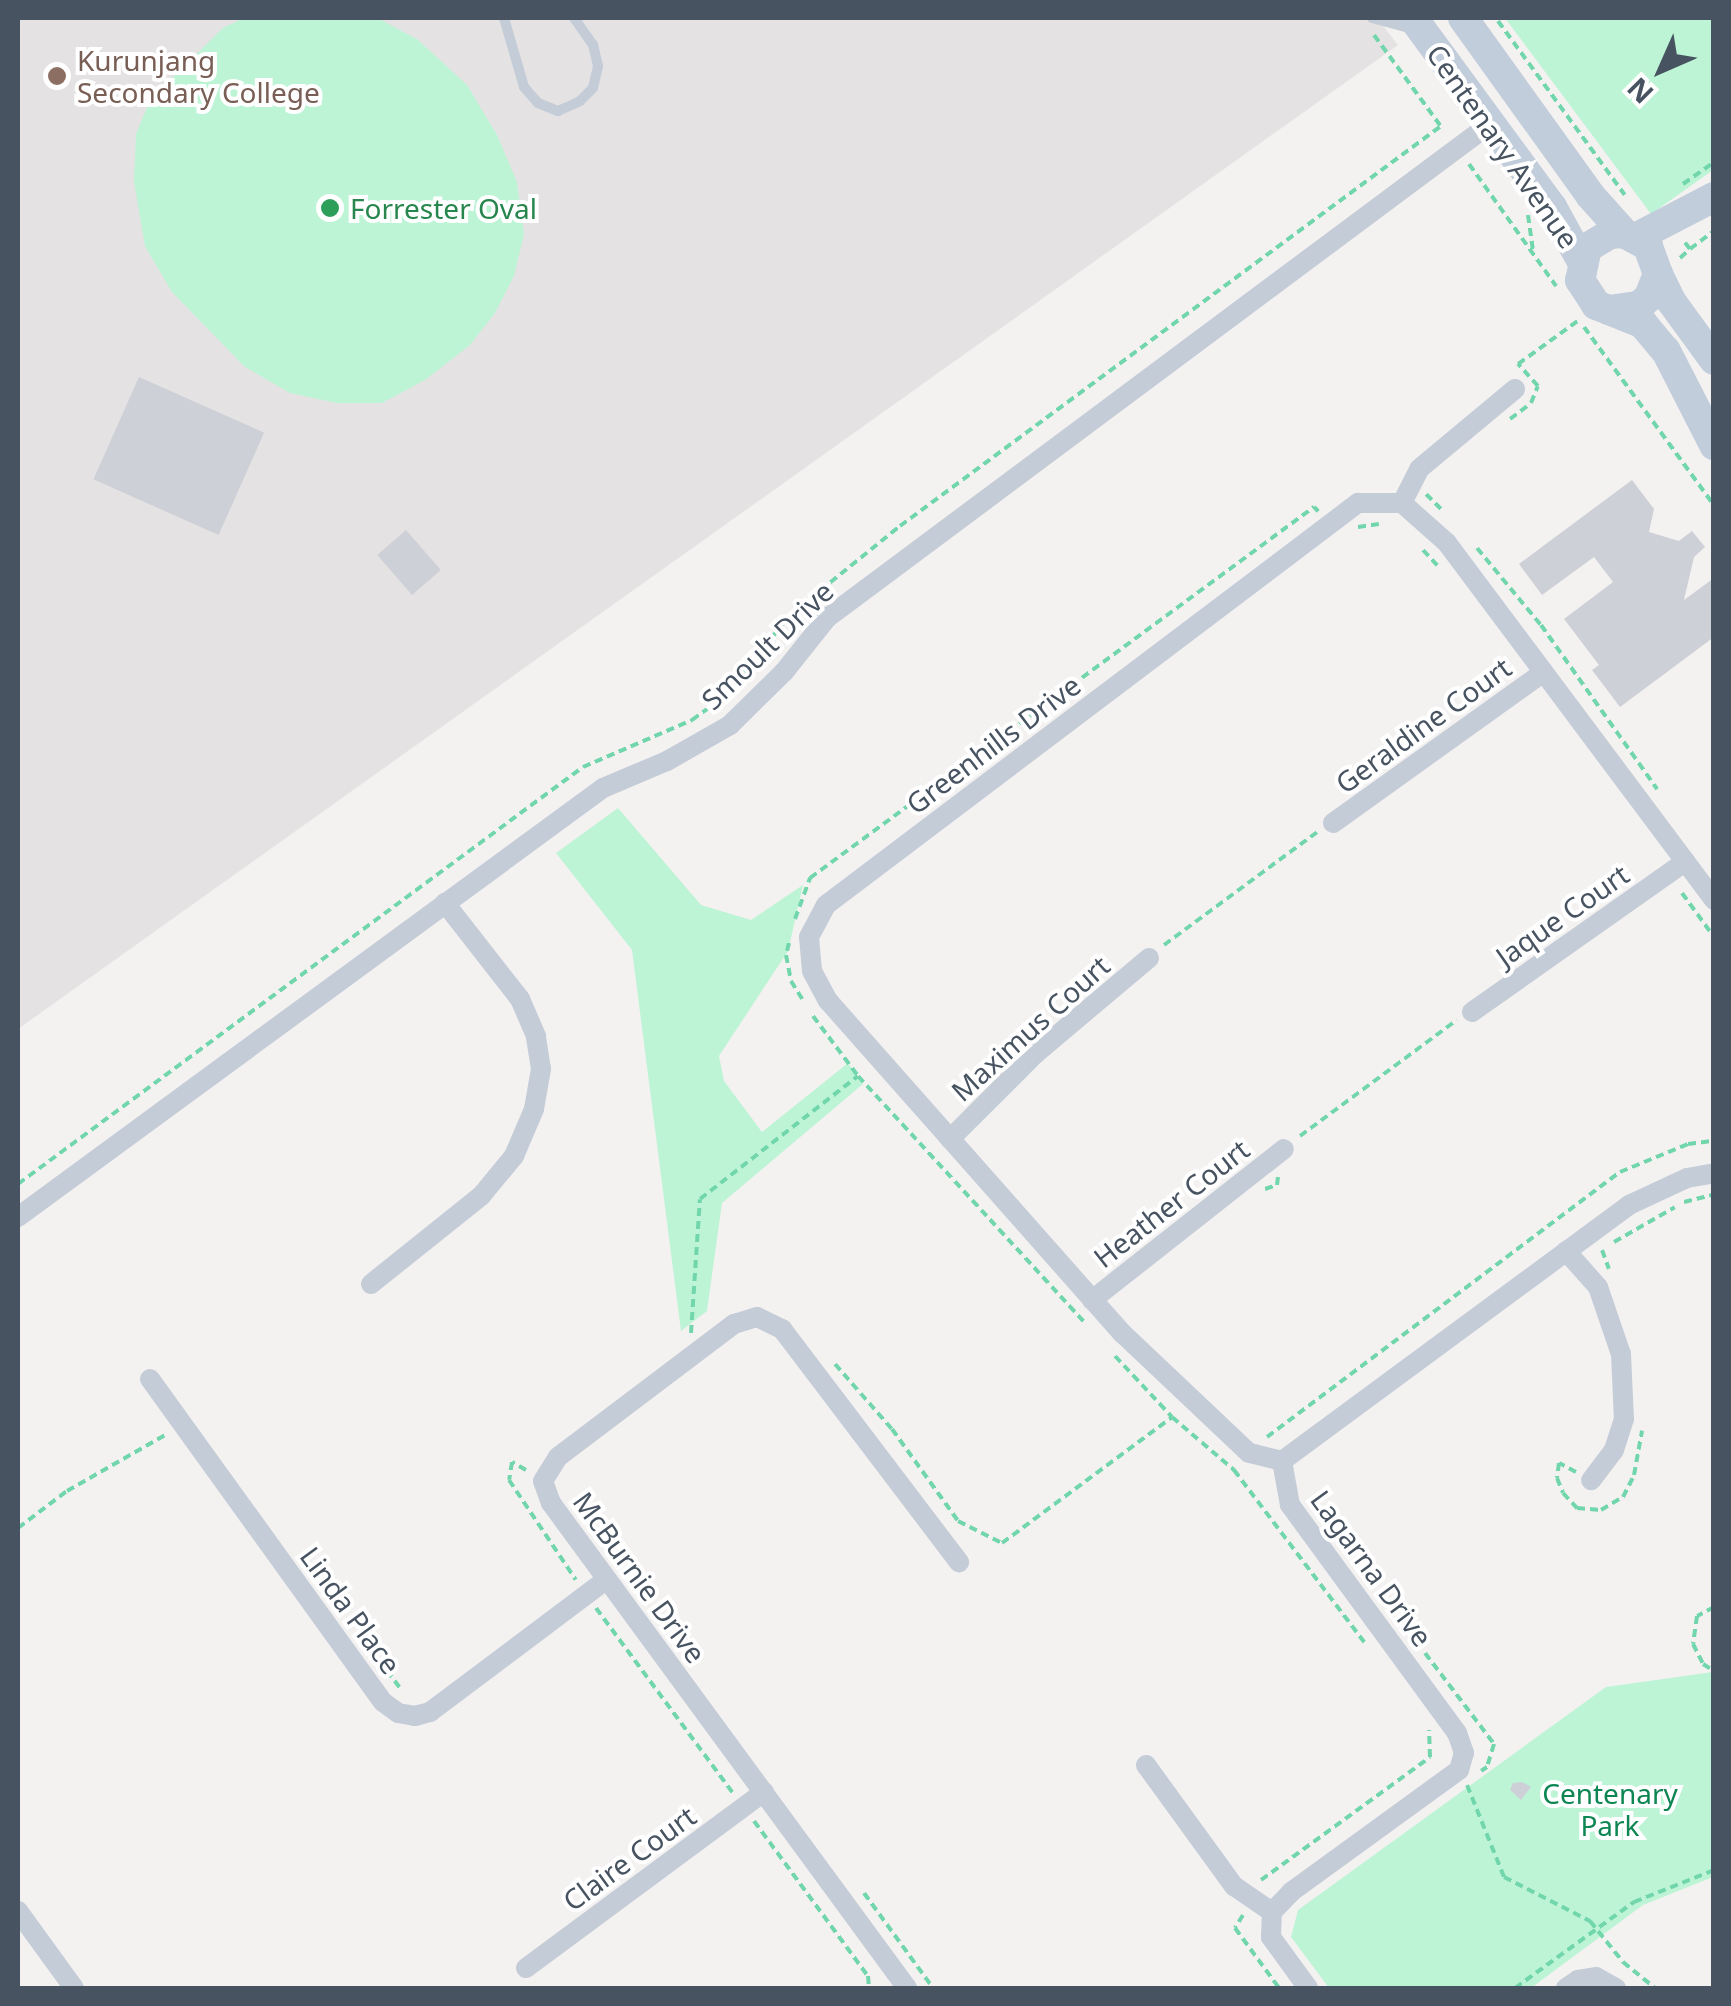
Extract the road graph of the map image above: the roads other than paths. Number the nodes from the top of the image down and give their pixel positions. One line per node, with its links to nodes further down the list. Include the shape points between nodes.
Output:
1 (504, 18): 2 (lane, via 524,88 558,112 594,88 598,66 594,45)
2 (574, 18)
3 (1372, 18): 5 (lane, Centenary Avenue)
4 (1463, 18): 6 (street, Centenary Avenue)
5 (1418, 25): 7 (street, Centenary Avenue)
6 (1526, 102): 7 (street); 10 (street, Centenary Avenue, via 1590,195)
7 (1492, 123): 11 (street, Centenary Avenue, via 1570,233); 22 (street, Smoult Drive, via 827,618 730,725 603,788)
8 (1714, 197): 10 (street)
9 (1714, 206): 12 (street)
10 (1630, 235): 11 (street, via 1598,239); 12 (street, via 1648,246)
11 (1581, 260): 13 (street, via 1586,295)
12 (1665, 271): 13 (street, via 1639,306); 14 (street, via 1670,301)
13 (1610, 310): 16 (street, via 1644,324 1666,350)
14 (1714, 360)
15 (1515, 389): 17 (street, via 1419,469)
16 (1714, 445)
17 (1402, 503): 18 (street, via 1447,543); 25 (street, Greenhills Drive, via 1358,503 826,905 809,937 812,971 828,1002)
18 (1544, 672): 19 (street, Geraldine Court); 20 (street)
19 (1334, 823)
20 (1673, 876): 21 (street); 24 (street, Jaque Court)
21 (1714, 900)
22 (445, 903): 28 (street, Smoult Drive); 30 (street, via 520,999 536,1036 541,1070 534,1109 514,1156 481,1196)
23 (1149, 958): 25 (street, Maximus Court, via 1035,1054)
24 (1472, 1012)
25 (955, 1145): 31 (street, Greenhills Drive)
26 (1284, 1148): 31 (street, Heather Court)
27 (1714, 1173): 29 (street, via 1686,1178 1629,1206)
28 (18, 1217)
29 (1573, 1259): 33 (street); 34 (street, via 1598,1287 1620,1354 1624,1419 1614,1450)
30 (370, 1284)
31 (1092, 1300): 33 (street, Greenhills Drive, via 1248,1453)
32 (150, 1379): 36 (street, Linda Place, via 398,1713 421,1714)
33 (1282, 1462): 40 (street, Lagarna Drive, via 1290,1505 1457,1733 1464,1753 1459,1770)
34 (1591, 1480)
35 (959, 1562): 36 (street, McBurnie Drive, via 782,1329 757,1317 734,1324 558,1457 542,1480 551,1503)
36 (607, 1579): 38 (street, McBurnie Drive)
37 (1146, 1766): 40 (street, via 1234,1886)
38 (764, 1792): 41 (street, Claire Court); 43 (street, McBurnie Drive)
39 (18, 1911): 42 (street)
40 (1272, 1912): 44 (street, via 1271,1937)
41 (526, 1968)
42 (74, 1988)
43 (907, 1988)
44 (1308, 1988)
45 (1566, 1988): 46 (street, via 1596,1978)
46 (1616, 1988)

